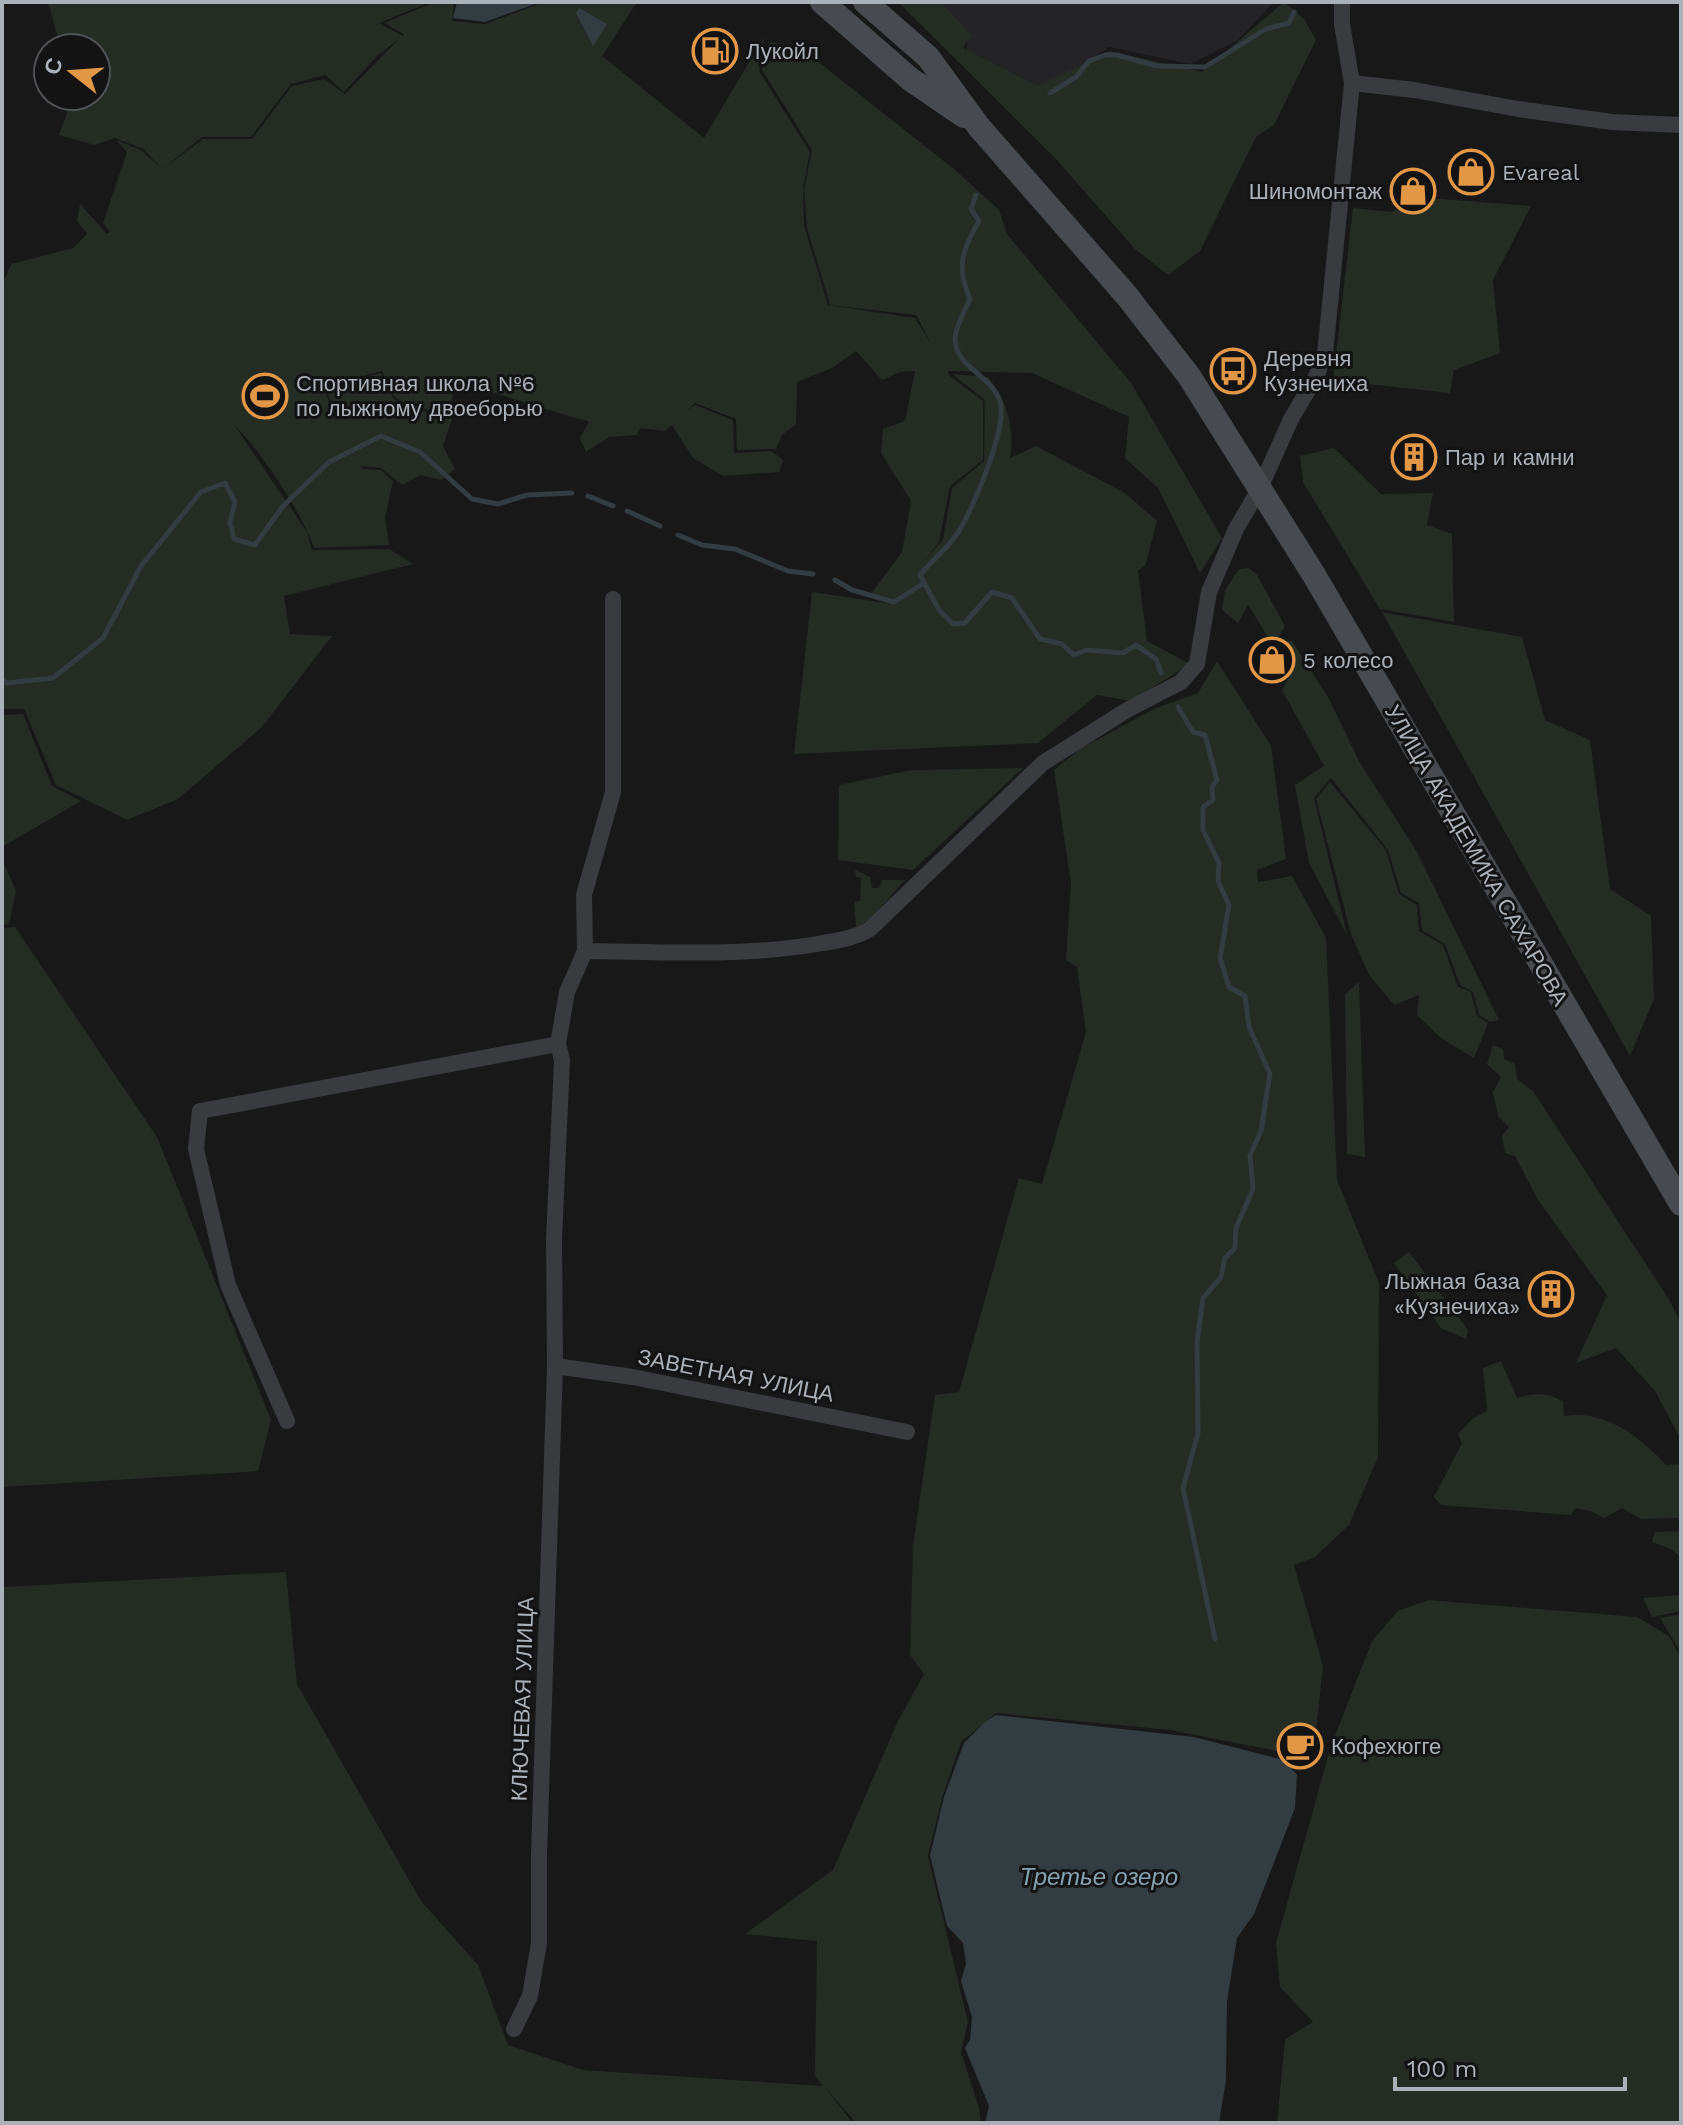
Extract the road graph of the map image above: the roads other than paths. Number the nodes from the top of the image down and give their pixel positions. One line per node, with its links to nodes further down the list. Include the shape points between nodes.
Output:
1 (822, 2): 6 (main road, УЛИЦА АКАДЕМИКА САХАРОВА, via 910,79)
2 (865, 2): 6 (main road, УЛИЦА АКАДЕМИКА САХАРОВА, via 928,57)
3 (1342, 2): 4 (street)
4 (1352, 83): 5 (street, via 1596,120); 7 (street, via 1325,354)
5 (1681, 125)
6 (979, 127): 7 (main road, УЛИЦА АКАДЕМИКА САХАРОВА, via 1136,307 1189,376)
7 (1260, 488): 9 (street, via 1209,592 1197,664 1181,682 1043,763 870,929 859,936 804,946 737,952); 11 (main road, УЛИЦА АКАДЕМИКА САХАРОВА)
8 (613, 599): 9 (street, via 613,792 584,895)
9 (585, 951): 10 (street, КЛЮЧЕВАЯ УЛИЦА, via 567,992)
10 (558, 1044): 12 (street, КЛЮЧЕВАЯ УЛИЦА, via 562,1060); 13 (street, via 200,1111 196,1149 228,1285)
11 (1681, 1204)
12 (555, 1366): 14 (street, ЗАВЕТНАЯ УЛИЦА); 15 (street, КЛЮЧЕВАЯ УЛИЦА, via 539,1943 530,1996)
13 (287, 1421)
14 (907, 1432)
15 (514, 2029)

